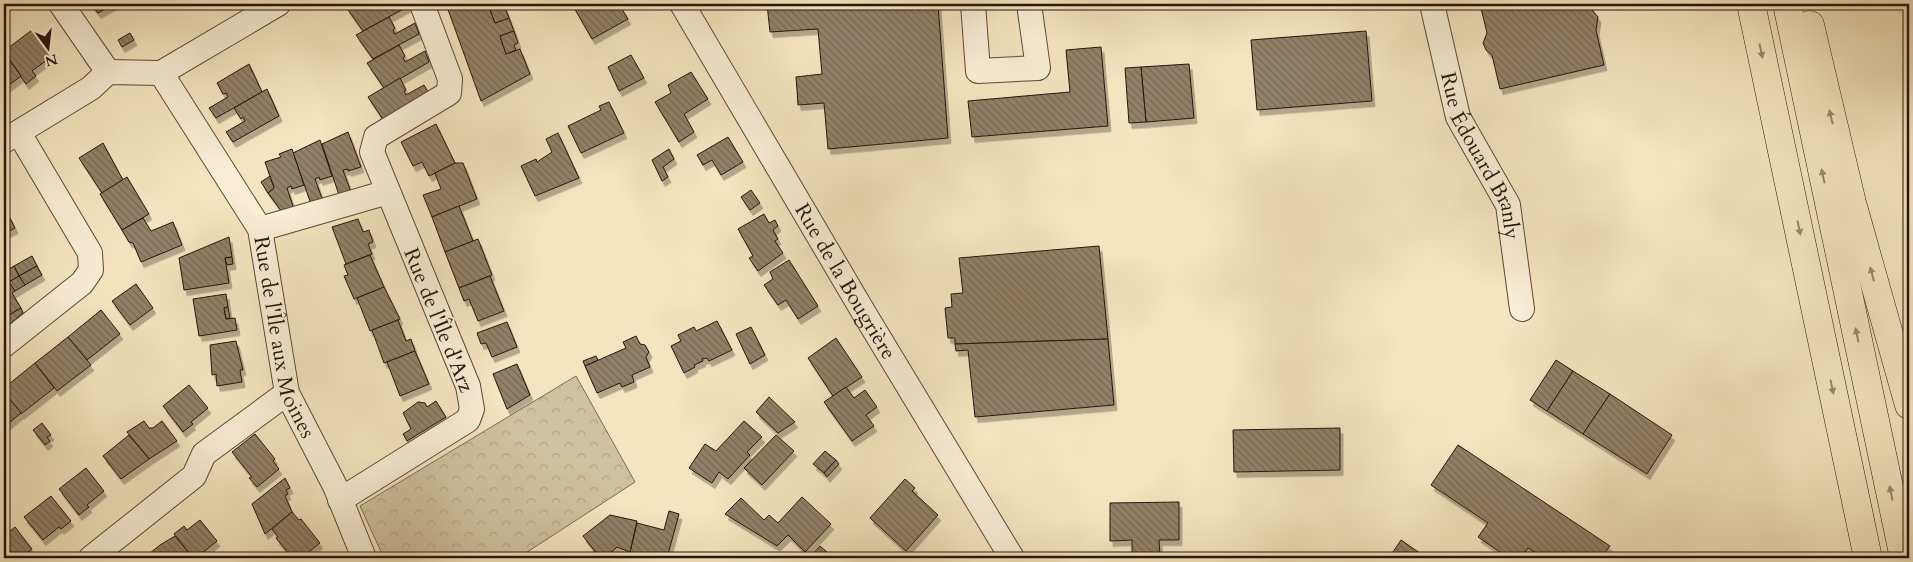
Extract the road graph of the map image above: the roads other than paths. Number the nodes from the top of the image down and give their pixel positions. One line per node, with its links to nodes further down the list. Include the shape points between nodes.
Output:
1 (61, 4): 11 (street)
2 (278, 4): 12 (street)
3 (422, 4): 14 (street, Rue de l'Île d'Arz, via 450,79 449,93 376,137 372,152)
4 (682, 4): 23 (street, Rue de la Bougrière, via 860,308)
5 (973, 4): 6 (street, via 978,71 1038,68)
6 (1029, 4)
7 (1432, 4): 16 (street, Rue Édouard Branly, via 1458,117 1508,205)
8 (1751, 4): 24 (highway, one-way to 24)
9 (1787, 4): 25 (highway, one-way to 9)
10 (1805, 4): 19 (highway, one-way to 10, via 1852,203)
11 (108, 72): 12 (street); 13 (street, via 90,88)
12 (161, 73): 15 (street, Rue de l'Île aux Moines)
13 (12, 137): 17 (street, via 90,253 91,270 82,283)
14 (388, 192): 15 (street); 20 (street, Rue de l'Île d'Arz, via 468,386 472,409 468,420)
15 (260, 229): 18 (street, Rue de l'Île aux Moines)
16 (1522, 308)
17 (4, 344)
18 (287, 393): 20 (street, Rue de l'Île aux Moines); 21 (street, via 204,454 194,476)
19 (1909, 405)
20 (340, 500): 22 (street, Rue de l'Île aux Moines)
21 (91, 558)
22 (364, 558)
23 (1012, 558)
24 (1868, 558)
25 (1904, 558)

